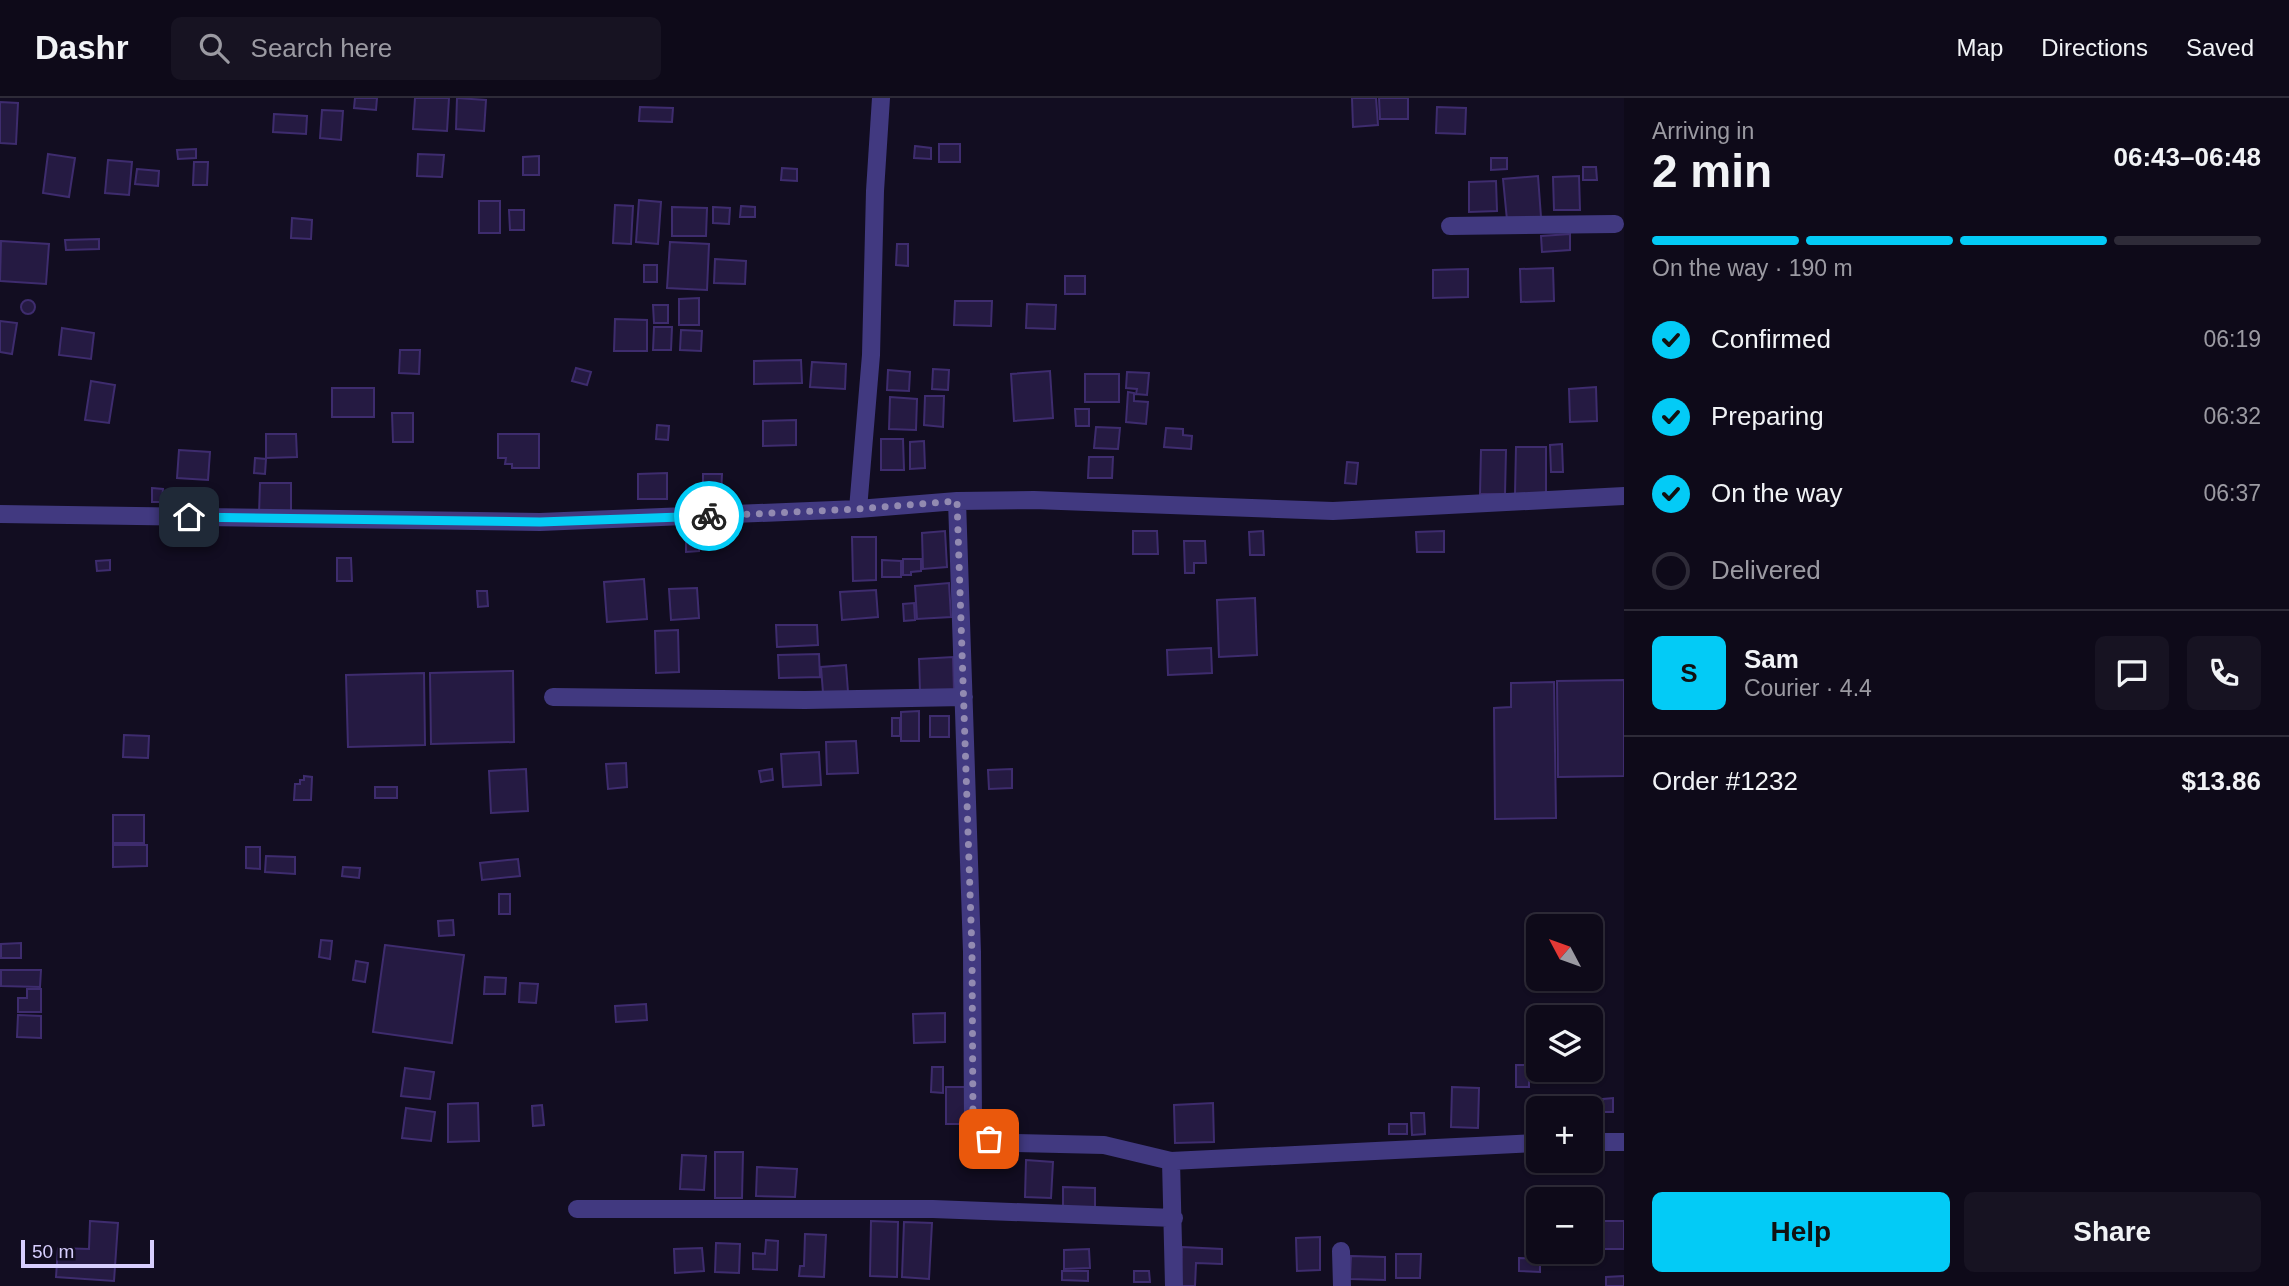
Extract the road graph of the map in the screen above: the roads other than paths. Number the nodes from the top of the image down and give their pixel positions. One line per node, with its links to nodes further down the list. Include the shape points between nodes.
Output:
1 (881, 98): 6 (street, via 871,355)
2 (1615, 224): 3 (street)
3 (1450, 226)
4 (1624, 496): 5 (street, via 1333,511)
5 (957, 501): 6 (street); 9 (street)
6 (858, 509): 7 (street, via 540,522)
7 (0, 514)
8 (553, 697): 9 (street)
9 (964, 697): 13 (street, via 973,1121 989,1139 1104,1144)
10 (1603, 1142): 11 (street)
11 (1624, 1142)
12 (1526, 1144): 13 (street)
13 (1171, 1161): 15 (street)
14 (577, 1209): 15 (street, via 933,1209)
15 (1174, 1218): 17 (street)
16 (1341, 1251): 18 (street)
17 (1174, 1286)
18 (1342, 1286)

